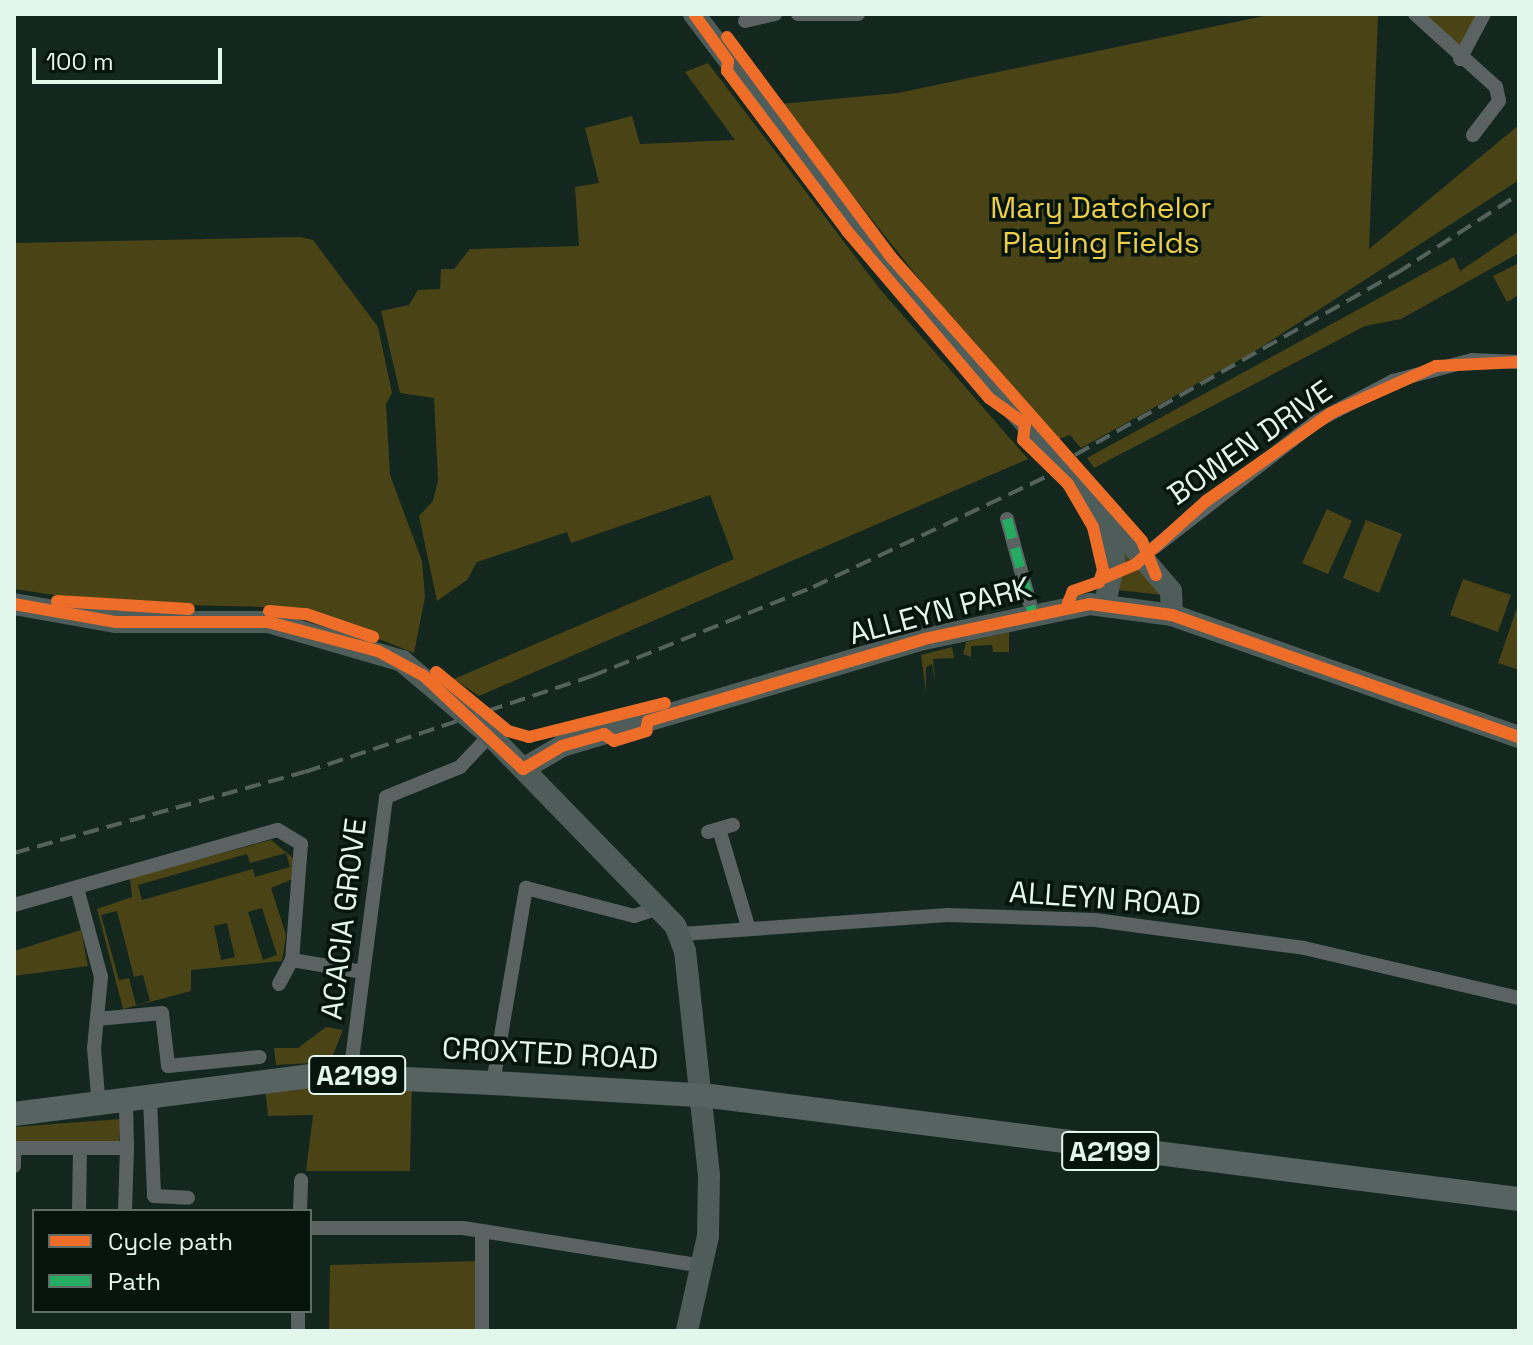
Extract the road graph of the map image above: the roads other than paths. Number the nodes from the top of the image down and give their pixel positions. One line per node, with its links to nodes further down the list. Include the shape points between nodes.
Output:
1 (694, 14): 11 (street, bridge, via 870,246)
2 (775, 14): 7 (street)
3 (798, 14): 4 (street)
4 (858, 14)
5 (1415, 14): 8 (street)
6 (1484, 14): 8 (street)
7 (745, 21)
8 (1460, 59): 9 (street, via 1498,93)
9 (1473, 135)
10 (1519, 362): 13 (street, BOWEN DRIVE, via 1472,360 1393,381 1317,421 1162,529)
11 (1107, 516): 15 (street, via 1114,560); 17 (street, via 1171,591)
12 (1007, 519): 16 (street)
13 (1155, 547)
14 (14, 604): 18 (street, via 81,618 268,622 330,635 402,661)
15 (1105, 604): 16 (street, ALLEYN PARK); 17 (street, ALLEYN PARK)
16 (1032, 611): 20 (street, ALLEYN PARK, via 562,746)
17 (1172, 615): 19 (street, ALLEYN PARK)
18 (490, 735): 20 (street); 28 (street, ACACIA GROVE, via 460,767 386,797)
19 (1519, 737)
20 (523, 769): 24 (street)
21 (720, 829): 25 (street)
22 (77, 888): 23 (street); 27 (street, via 278,830 292,834 301,844); 31 (street, via 101,977)
23 (14, 905)
24 (658, 908): 26 (street); 34 (street, via 634,916 526,888)
25 (748, 926): 26 (street, ALLEYN ROAD); 30 (street, ALLEYN ROAD, via 947,915 1095,920 1304,948)
26 (682, 934): 35 (street)
27 (292, 960): 28 (street); 29 (street)
28 (363, 972): 33 (street, ACACIA GROVE)
29 (279, 984)
30 (1519, 998)
31 (97, 1019): 32 (street, via 162,1013 168,1066); 38 (street)
32 (260, 1057)
33 (350, 1075): 34 (main road, CROXTED ROAD / A2199); 36 (main road, CROXTED ROAD / A2199)
34 (493, 1083): 35 (main road, CROXTED ROAD / A2199)
35 (701, 1095): 46 (main road, A2199); 52 (street, via 710,1200)
36 (150, 1099): 37 (main road, CROXTED ROAD / A2199); 45 (street, via 154,1196)
37 (126, 1103): 38 (main road, CROXTED ROAD / A2199); 41 (street)
38 (99, 1108): 39 (main road, CROXTED ROAD / A2199)
39 (14, 1114)
40 (14, 1148): 42 (street); 43 (street)
41 (127, 1148): 42 (street); 48 (street)
42 (80, 1150): 47 (street)
43 (14, 1166)
44 (301, 1180): 49 (street)
45 (188, 1198)
46 (1519, 1199)
47 (79, 1209)
48 (125, 1209)
49 (300, 1209)
50 (312, 1228): 51 (street)
51 (482, 1233): 52 (street); 53 (street)
52 (703, 1266): 54 (street)
53 (482, 1331)
54 (687, 1331)

